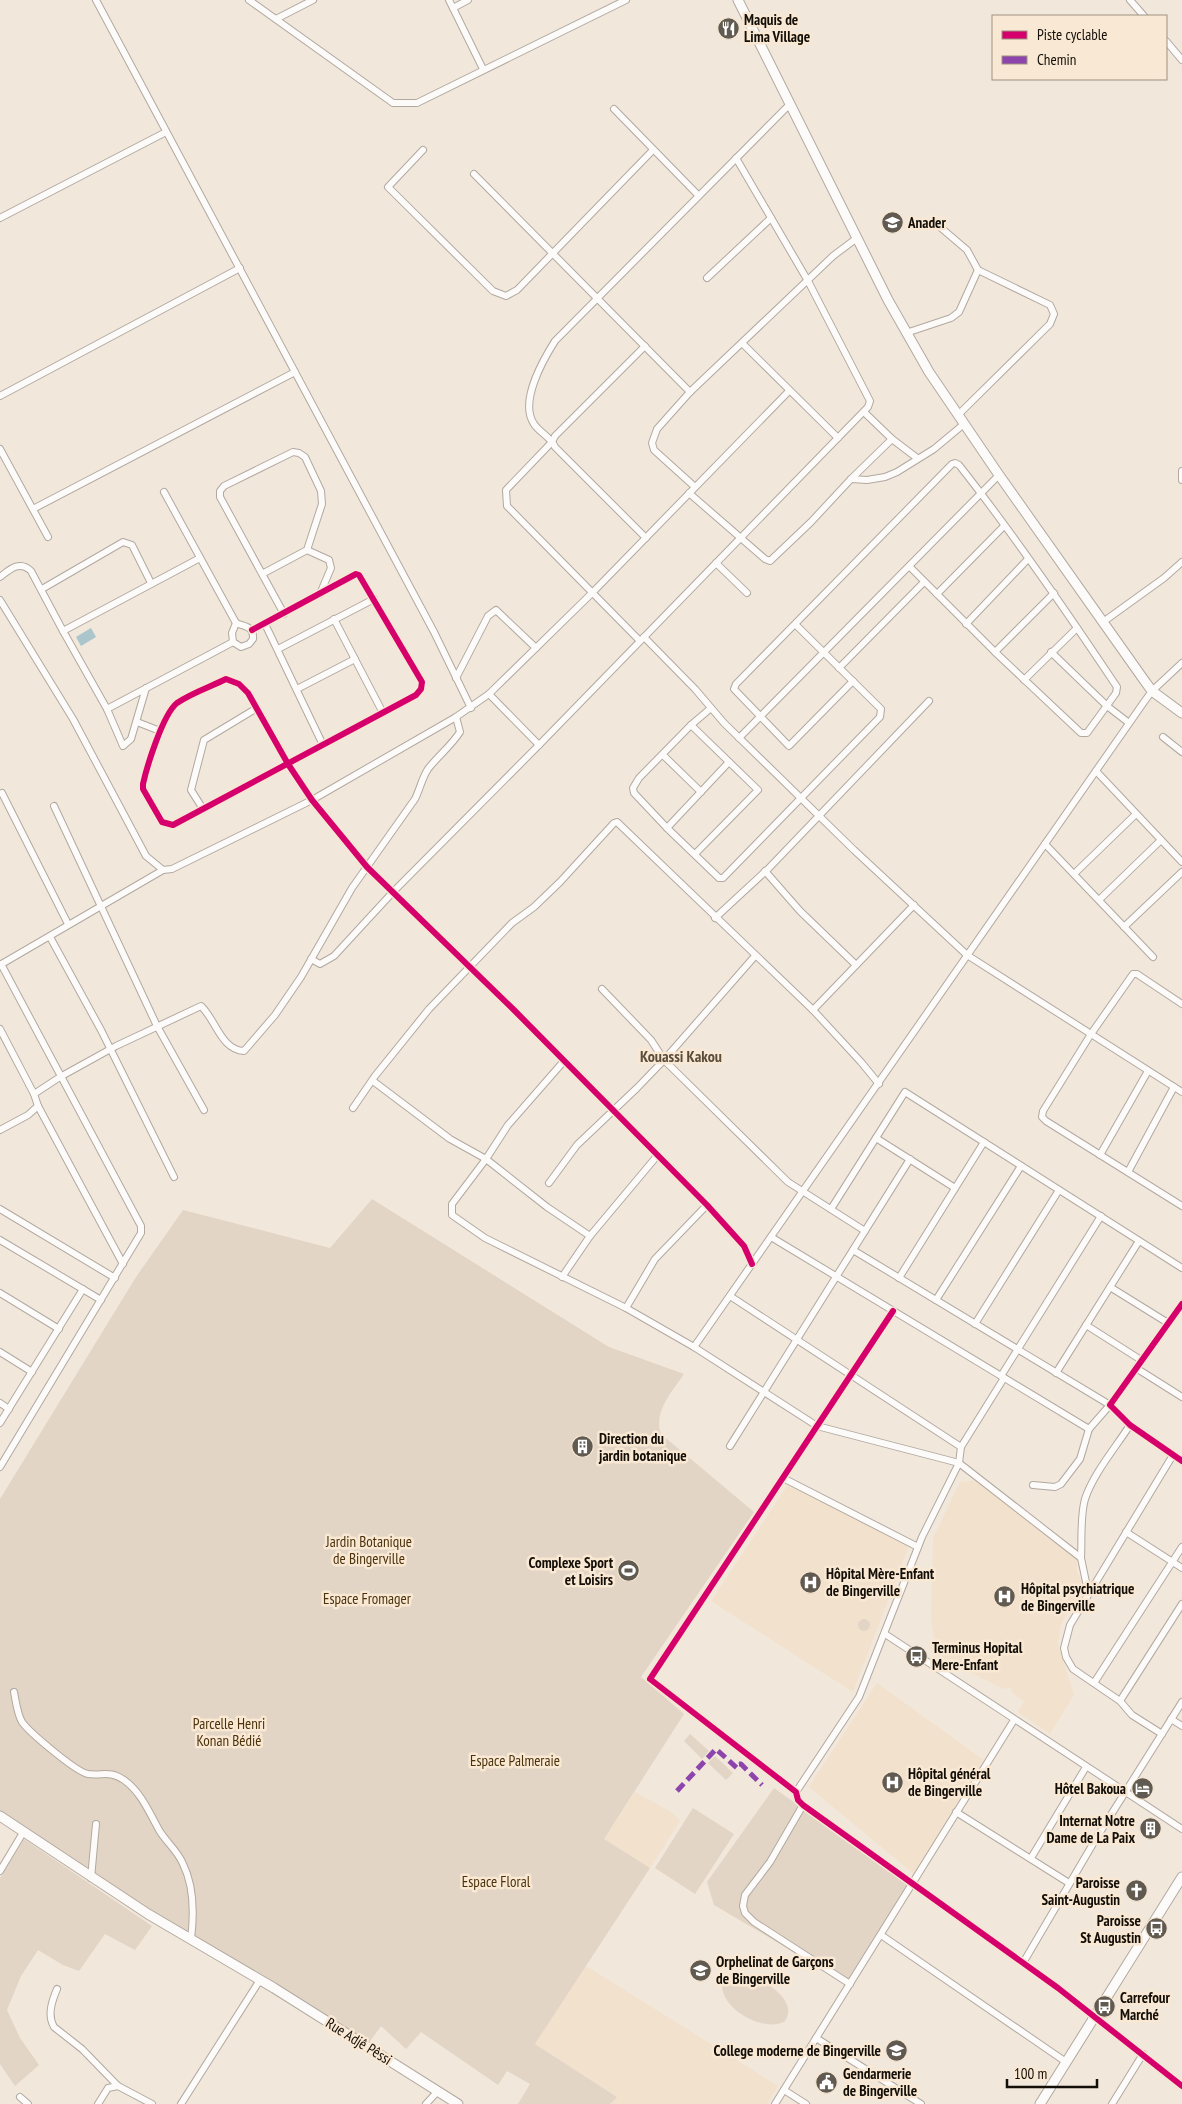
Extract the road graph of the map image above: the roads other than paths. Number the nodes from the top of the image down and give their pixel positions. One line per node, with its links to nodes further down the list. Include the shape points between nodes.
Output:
1 (96, 0): 17 (street)
2 (249, 0): 11 (street)
3 (314, 0): 11 (street)
4 (449, 0): 9 (street)
5 (468, 0): 9 (street)
6 (626, 0): 14 (street)
7 (738, 0): 15 (street)
8 (1130, 0): 10 (street)
9 (453, 8): 14 (street)
10 (1143, 15)
11 (276, 19): 14 (street, via 393,103 417,103)
12 (1167, 42): 13 (street)
13 (1182, 60)
14 (483, 69)
15 (790, 104): 20 (street); 26 (street)
16 (614, 109): 19 (street)
17 (166, 132): 23 (street); 28 (street)
18 (423, 150): 27 (street, via 388,187 493,291 506,296 517,290)
19 (653, 150): 22 (street); 27 (street)
20 (736, 158): 22 (street); 24 (street)
21 (474, 174): 27 (street)
22 (698, 195): 32 (street)
23 (0, 218)
24 (771, 218): 30 (street); 31 (street)
25 (940, 227): 29 (street, via 967,250)
26 (858, 238): 31 (street, via 833,256); 33 (street)
27 (553, 254): 32 (street)
28 (240, 268): 36 (street); 39 (street)
29 (978, 270): 33 (street, via 958,312 951,318); 41 (street, via 1050,305 1054,314 1050,324)
30 (707, 278)
31 (808, 281): 34 (street); 40 (street, via 870,401)
32 (598, 298): 35 (street); 45 (street, via 555,341 533,388 530,415 534,424)
33 (906, 333): 41 (street)
34 (742, 343): 37 (street); 38 (street)
35 (645, 346): 38 (street); 45 (street)
36 (295, 372): 56 (street); 99 (street)
37 (789, 391): 43 (street); 52 (street)
38 (690, 392): 52 (street, via 657,429 652,443 654,450)
39 (0, 396)
40 (865, 413): 43 (street); 44 (street)
41 (958, 416): 42 (street)
42 (964, 424): 47 (street); 49 (street)
43 (838, 438): 60 (street)
44 (892, 439): 47 (street); 50 (street)
45 (552, 442): 59 (street); 72 (street, via 506,490 507,506)
46 (0, 449): 56 (street)
47 (917, 458): 50 (street, via 885,477)
48 (1182, 471): 51 (street)
49 (999, 475): 55 (street); 81 (street)
50 (851, 479): 60 (street, via 770,561)
51 (1182, 480)
52 (695, 487): 54 (street)
53 (164, 492): 62 (street)
54 (689, 493): 59 (street); 60 (street)
55 (981, 493): 57 (street); 66 (street); 85 (street, via 959,465 952,464)
56 (33, 509): 58 (street)
57 (1004, 526): 63 (street); 76 (street)
58 (48, 536)
59 (646, 538): 72 (street)
60 (741, 539): 65 (street)
61 (307, 550): 67 (street); 67 (street, via 322,504 321,491 305,457 293,452 224,486 220,491 220,497); 75 (street, via 329,560 332,568)
62 (200, 558): 70 (street); 82 (street)
63 (1028, 559): 74 (street); 84 (street)
64 (1182, 562): 81 (street)
65 (716, 563): 73 (street); 89 (street)
66 (910, 567): 69 (street); 95 (street)
67 (262, 574): 79 (street)
68 (0, 577): 71 (street, via 12,567 22,565 31,571)
69 (924, 582): 76 (street); 98 (street)
70 (151, 583): 71 (street, via 132,545 123,542); 88 (street)
71 (42, 590): 88 (street)
72 (592, 593): 89 (street); 91 (street)
73 (747, 593)
74 (1054, 593): 86 (street); 93 (street)
75 (320, 594): 77 (street, via 356,574 362,577); 79 (street)
76 (937, 594): 84 (street)
77 (374, 599): 80 (street); 112 (street, via 422,682 416,695)
78 (0, 600): 143 (street, via 73,720 146,856)
79 (284, 614): 83 (street)
80 (334, 619): 92 (street); 96 (street)
81 (1103, 622): 104 (street)
82 (236, 623): 87 (street); 90 (street)
83 (265, 624): 87 (street); 92 (street)
84 (966, 624): 93 (street)
85 (796, 625): 95 (street); 115 (street, via 734,686)
86 (1077, 628): 94 (street); 107 (street, via 1117,687)
87 (252, 630): 90 (street, via 249,644 241,647)
88 (62, 631): 111 (street)
89 (642, 639): 110 (street); 123 (street)
90 (233, 642): 102 (street)
91 (536, 648): 99 (street, via 496,610 488,616); 105 (street)
92 (278, 649): 103 (street)
93 (994, 652): 100 (street)
94 (1051, 652): 100 (street); 107 (street)
95 (824, 654): 98 (street); 115 (street)
96 (355, 659): 103 (street); 112 (street)
97 (1182, 663): 104 (street)
98 (839, 668): 101 (street)
99 (456, 678): 109 (street)
100 (1024, 680): 107 (street, via 1084,735)
101 (853, 681): 115 (street, via 789,746); 131 (street, via 881,709 880,717)
102 (146, 688): 111 (street); 116 (street)
103 (297, 689): 122 (street)
104 (1152, 691): 113 (street); 117 (street)
105 (489, 694): 109 (street); 123 (street)
106 (929, 701): 135 (street)
107 (1107, 706): 117 (street)
108 (257, 708): 119 (street, via 244,688 226,679 176,703); 127 (street); 134 (street, via 204,740 192,790)
109 (471, 708): 114 (street)
110 (711, 708): 118 (street); 121 (street)
111 (107, 709): 116 (street, via 123,746 132,739)
112 (383, 713): 122 (street)
113 (1182, 713)
114 (456, 717): 132 (street); 142 (street, via 460,732 430,767 415,799)
115 (760, 717): 121 (street)
116 (136, 722): 119 (street)
117 (1129, 723): 128 (street)
118 (691, 725): 125 (street); 126 (street)
119 (160, 731): 134 (street, via 143,789 167,825 172,826)
120 (1163, 737): 124 (street)
121 (739, 738): 131 (street)
122 (323, 745): 127 (street)
123 (539, 745): 147 (street)
124 (1182, 752)
125 (663, 755): 129 (street); 137 (street, via 633,788)
126 (729, 762): 129 (street); 140 (street, via 758,790)
127 (288, 764): 132 (street); 134 (street)
128 (1096, 771): 136 (street); 139 (street)
129 (701, 792): 137 (street)
130 (2, 793): 152 (street)
131 (802, 798): 135 (street); 140 (street, via 723,878 719,878)
132 (312, 800): 142 (street); 143 (street, via 172,869)
133 (54, 806): 150 (street)
134 (203, 809)
135 (820, 814): 144 (street); 149 (street)
136 (1136, 814): 138 (street); 146 (street)
137 (667, 828): 140 (street)
138 (1161, 840): 141 (street); 148 (street)
139 (1045, 844): 146 (street); 155 (street)
140 (695, 854)
141 (1182, 862)
142 (367, 867): 147 (street); 158 (street)
143 (163, 870): 150 (street)
144 (765, 871): 151 (street); 160 (street, via 800,911)
145 (1182, 872): 153 (street)
146 (1074, 874): 148 (street)
147 (393, 892): 158 (street, via 334,956 320,964); 161 (street)
148 (1099, 900): 153 (street)
149 (914, 905): 155 (street); 160 (street)
150 (101, 908): 152 (street); 165 (street)
151 (715, 918): 156 (street); 161 (street, via 620,823 614,823 560,882 512,923)
152 (68, 924): 154 (street)
153 (1124, 927): 157 (street)
154 (50, 937): 159 (street); 168 (street)
155 (967, 955): 167 (street); 174 (street)
156 (755, 956): 164 (street); 169 (street)
157 (1153, 958)
158 (311, 959): 165 (street, via 275,1015 244,1051 228,1044 201,1006)
159 (0, 965): 172 (street)
160 (856, 965): 164 (street)
161 (471, 968): 170 (street); 173 (street, via 429,1009)
162 (602, 989): 169 (street, via 651,1040)
163 (1182, 1004): 167 (street, via 1133,974)
164 (813, 1010): 174 (street)
165 (157, 1026): 168 (street); 180 (street)
166 (0, 1029): 177 (street)
167 (1091, 1034): 171 (street); 185 (street, via 1042,1116)
168 (110, 1049): 172 (street); 191 (street)
169 (664, 1060): 181 (street); 195 (street)
170 (564, 1061): 181 (street); 188 (street, via 508,1126)
171 (1148, 1071): 175 (street); 185 (street)
172 (60, 1077): 177 (street); 207 (street, via 141,1226 141,1233)
173 (373, 1081): 179 (street); 188 (street, via 450,1139)
174 (879, 1084): 195 (street)
175 (1174, 1087): 176 (street); 190 (street)
176 (1182, 1092)
177 (34, 1094): 178 (street)
178 (38, 1106): 182 (street, via 28,1116); 207 (street)
179 (353, 1108)
180 (204, 1110)
181 (614, 1112): 186 (street); 192 (street, via 578,1145)
182 (0, 1130)
183 (876, 1138): 184 (street, via 905,1092); 187 (street); 198 (street)
184 (984, 1142): 189 (street); 193 (street)
185 (1100, 1155): 190 (street)
186 (657, 1156): 196 (street); 202 (street)
187 (910, 1159): 193 (street); 201 (street)
188 (486, 1160): 202 (street); 210 (street, via 452,1204 452,1215 485,1238)
189 (1021, 1166): 194 (street); 219 (street)
190 (1128, 1172): 197 (street)
191 (174, 1177)
192 (549, 1182)
193 (955, 1188): 213 (street)
194 (1059, 1190): 200 (street); 224 (street)
195 (802, 1192): 198 (street); 203 (street)
196 (707, 1205): 208 (street, via 744,1246); 221 (street, via 655,1259)
197 (1182, 1206)
198 (831, 1209): 201 (street)
199 (0, 1210): 212 (street)
200 (1101, 1216): 205 (street); 229 (street)
201 (865, 1231): 206 (street)
202 (590, 1236): 210 (street)
203 (771, 1237): 208 (street); 211 (street)
204 (0, 1240): 215 (street)
205 (1140, 1241): 209 (street); 214 (street)
206 (853, 1250): 211 (street); 213 (street)
207 (123, 1264): 212 (street)
208 (752, 1264): 217 (street)
209 (1182, 1268)
210 (562, 1277): 221 (street)
211 (836, 1277): 222 (street); 227 (street)
212 (115, 1278): 218 (street)
213 (899, 1278): 219 (street)
214 (1110, 1287): 223 (street); 225 (street)
215 (83, 1290): 218 (street); 226 (street)
216 (0, 1293): 226 (street)
217 (730, 1296): 227 (street); 228 (street)
218 (102, 1300): 251 (street)
219 (936, 1300): 224 (street)
220 (1182, 1304): 223 (street)
221 (626, 1308): 228 (street)
222 (894, 1311): 235 (street); 236 (street)
223 (1168, 1323): 231 (street)
224 (975, 1324): 229 (street)
225 (1086, 1325): 231 (street); 234 (street)
226 (59, 1328): 233 (street)
227 (796, 1340): 235 (street); 237 (street)
228 (694, 1347): 237 (street)
229 (1017, 1349): 234 (street); 236 (street)
230 (0, 1352): 233 (street)
231 (1142, 1360): 232 (street)
232 (1136, 1368): 238 (street); 240 (street)
233 (32, 1372): 241 (street)
234 (1056, 1373): 240 (street)
235 (850, 1376): 244 (street); 247 (street)
236 (1002, 1377): 245 (street); 247 (street)
237 (764, 1393): 244 (street); 246 (street)
238 (1182, 1397)
239 (0, 1403): 241 (street)
240 (1110, 1405): 243 (street); 245 (street)
241 (9, 1409): 242 (street)
242 (0, 1423)
243 (1130, 1425): 248 (street); 257 (street, via 1086,1498)
244 (818, 1426): 250 (street); 252 (street)
245 (1089, 1430): 253 (street, via 1080,1459 1061,1484 1055,1487)
246 (730, 1446)
247 (961, 1447): 250 (street)
248 (1173, 1455): 249 (street); 254 (street)
249 (1182, 1461)
250 (959, 1463): 255 (street); 257 (street)
251 (0, 1465)
252 (783, 1478): 255 (street); 272 (street, via 650,1679)
253 (1033, 1485)
254 (1126, 1532): 258 (street); 260 (street)
255 (918, 1547): 262 (street)
256 (1182, 1547): 258 (street)
257 (1081, 1558): 260 (street)
258 (1173, 1562): 259 (street); 263 (street)
259 (1182, 1568)
260 (1091, 1591): 263 (street, via 1070,1625 1064,1648 1073,1669)
261 (1182, 1604): 265 (street)
262 (884, 1634): 268 (street); 272 (street, via 858,1697)
263 (1094, 1683): 265 (street)
264 (14, 1692): 287 (street, via 21,1719 53,1750 81,1772 110,1773 126,1781 140,1795 165,1840 183,1863 191,1888)
265 (1120, 1701): 270 (street, via 1132,1715)
266 (1182, 1702): 267 (street)
267 (1171, 1719): 269 (street); 270 (street)
268 (1014, 1720): 271 (street); 275 (street)
269 (1182, 1726)
270 (1162, 1734): 273 (street)
271 (1086, 1767): 273 (street); 280 (street)
272 (796, 1792): 274 (street)
273 (1125, 1793): 278 (street); 285 (street)
274 (803, 1805): 284 (street); 290 (street, via 770,1862 745,1895 742,1906 754,1922)
275 (956, 1812): 280 (street); 284 (street)
276 (0, 1816): 279 (street, Rue Adjê Pêssi)
277 (96, 1824): 283 (street)
278 (1182, 1829)
279 (24, 1831): 281 (street); 283 (street, Rue Adjê Pêssi)
280 (1032, 1858): 285 (street)
281 (1, 1867)
282 (1182, 1877): 292 (street)
283 (91, 1878): 287 (street, Rue Adjê Pêssi)
284 (911, 1883): 286 (street); 288 (street)
285 (1069, 1883): 288 (street)
286 (881, 1935): 290 (street); 295 (street)
287 (191, 1939): 289 (street, Rue Adjê Pêssi)
288 (1023, 1962): 292 (street)
289 (260, 1980): 299 (street, Rue Adjê Pêssi); 304 (street)
290 (850, 1984): 293 (street)
291 (57, 1989): 296 (street, via 51,2014 54,2027 82,2049)
292 (1095, 2016): 294 (street); 295 (street)
293 (816, 2038): 298 (street); 309 (street)
294 (1143, 2054): 297 (street); 311 (street)
295 (1066, 2062): 310 (street)
296 (118, 2086): 302 (street, via 108,2088); 303 (street)
297 (1182, 2086)
298 (784, 2090): 307 (street); 308 (street)
299 (438, 2091): 305 (street); 306 (street, Rue Adjê Pêssi)
300 (20, 2097): 301 (street)
301 (28, 2104)
302 (98, 2104)
303 (152, 2104)
304 (181, 2104)
305 (426, 2104)
306 (458, 2104)
307 (776, 2104)
308 (806, 2104)
309 (922, 2104)
310 (1040, 2104)
311 (1112, 2104)

